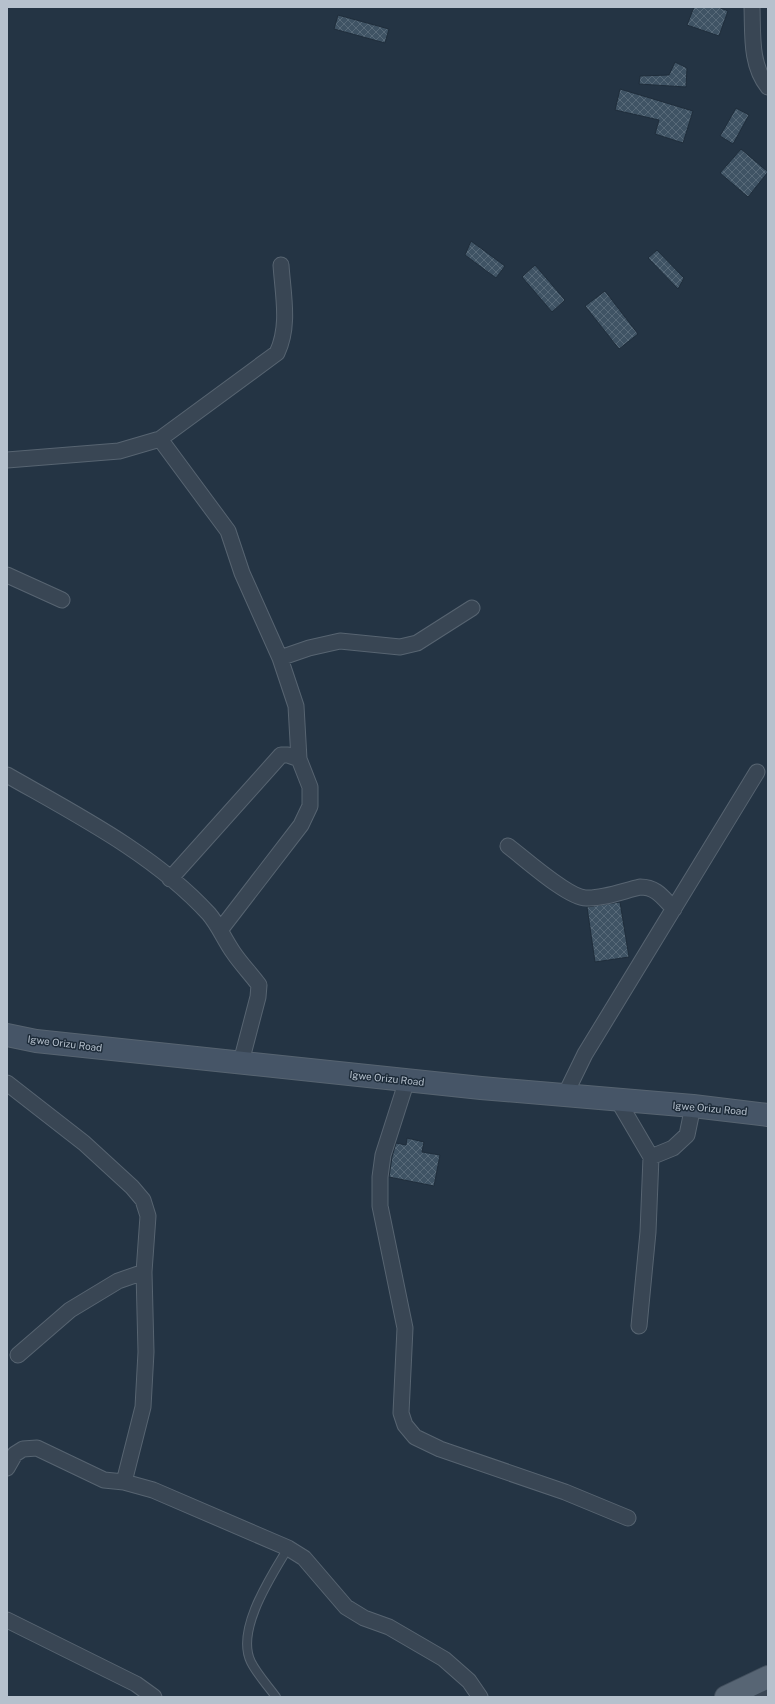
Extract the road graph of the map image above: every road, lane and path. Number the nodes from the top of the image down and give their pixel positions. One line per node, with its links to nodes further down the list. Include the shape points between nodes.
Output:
1 (752, 7): 2 (street, via 754,52 758,69)
2 (768, 87)
3 (281, 265): 4 (street, via 286,328 277,353)
4 (160, 439): 5 (street, via 119,451); 9 (street, via 228,531 242,573)
5 (7, 460)
6 (7, 575): 7 (street)
7 (62, 600)
8 (472, 608): 9 (street, via 417,643 400,647 340,642 309,648)
9 (280, 658): 10 (street, via 296,706)
10 (299, 759): 14 (street, via 288,754 281,755); 16 (street, via 310,787 310,806 301,825)
11 (757, 772): 15 (street)
12 (7, 775): 14 (street, via 124,844)
13 (508, 846): 15 (street, via 576,895 585,898 648,887 656,890)
14 (170, 879): 16 (street)
15 (674, 909): 21 (street, via 585,1054)
16 (221, 929): 18 (street, via 233,952 259,985)
17 (7, 1035): 18 (main road, Igwe Orizu Road, via 36,1041)
18 (241, 1062): 19 (main road, Igwe Orizu Road)
19 (408, 1080): 21 (main road, Igwe Orizu Road); 31 (street, via 383,1155 380,1177 380,1206 405,1328 401,1413 406,1425 415,1437 440,1449 565,1492)
20 (7, 1083): 26 (street, via 84,1143 143,1200 148,1216)
21 (565, 1095): 22 (main road, Igwe Orizu Road)
22 (617, 1099): 23 (main road, Igwe Orizu Road); 25 (street)
23 (693, 1106): 24 (main road, Igwe Orizu Road); 25 (street, via 687,1135 673,1148)
24 (768, 1115)
25 (651, 1157): 27 (street, via 648,1232)
26 (144, 1272): 28 (street, via 118,1281 70,1310); 30 (street, via 146,1352 143,1407)
27 (639, 1326)
28 (18, 1355)
29 (7, 1468): 30 (street, via 15,1454 23,1449 37,1448 104,1480)
30 (124, 1482): 32 (street, via 153,1490)
31 (628, 1518)
32 (288, 1548): 36 (lane, via 253,1609 247,1641 250,1661); 37 (street, via 304,1558 346,1607 364,1618 389,1627 444,1659 469,1681)
33 (7, 1620): 35 (street, via 136,1684)
34 (761, 1686): 38 (main road)
35 (154, 1697)
36 (276, 1697)
37 (480, 1697)
38 (726, 1697)

